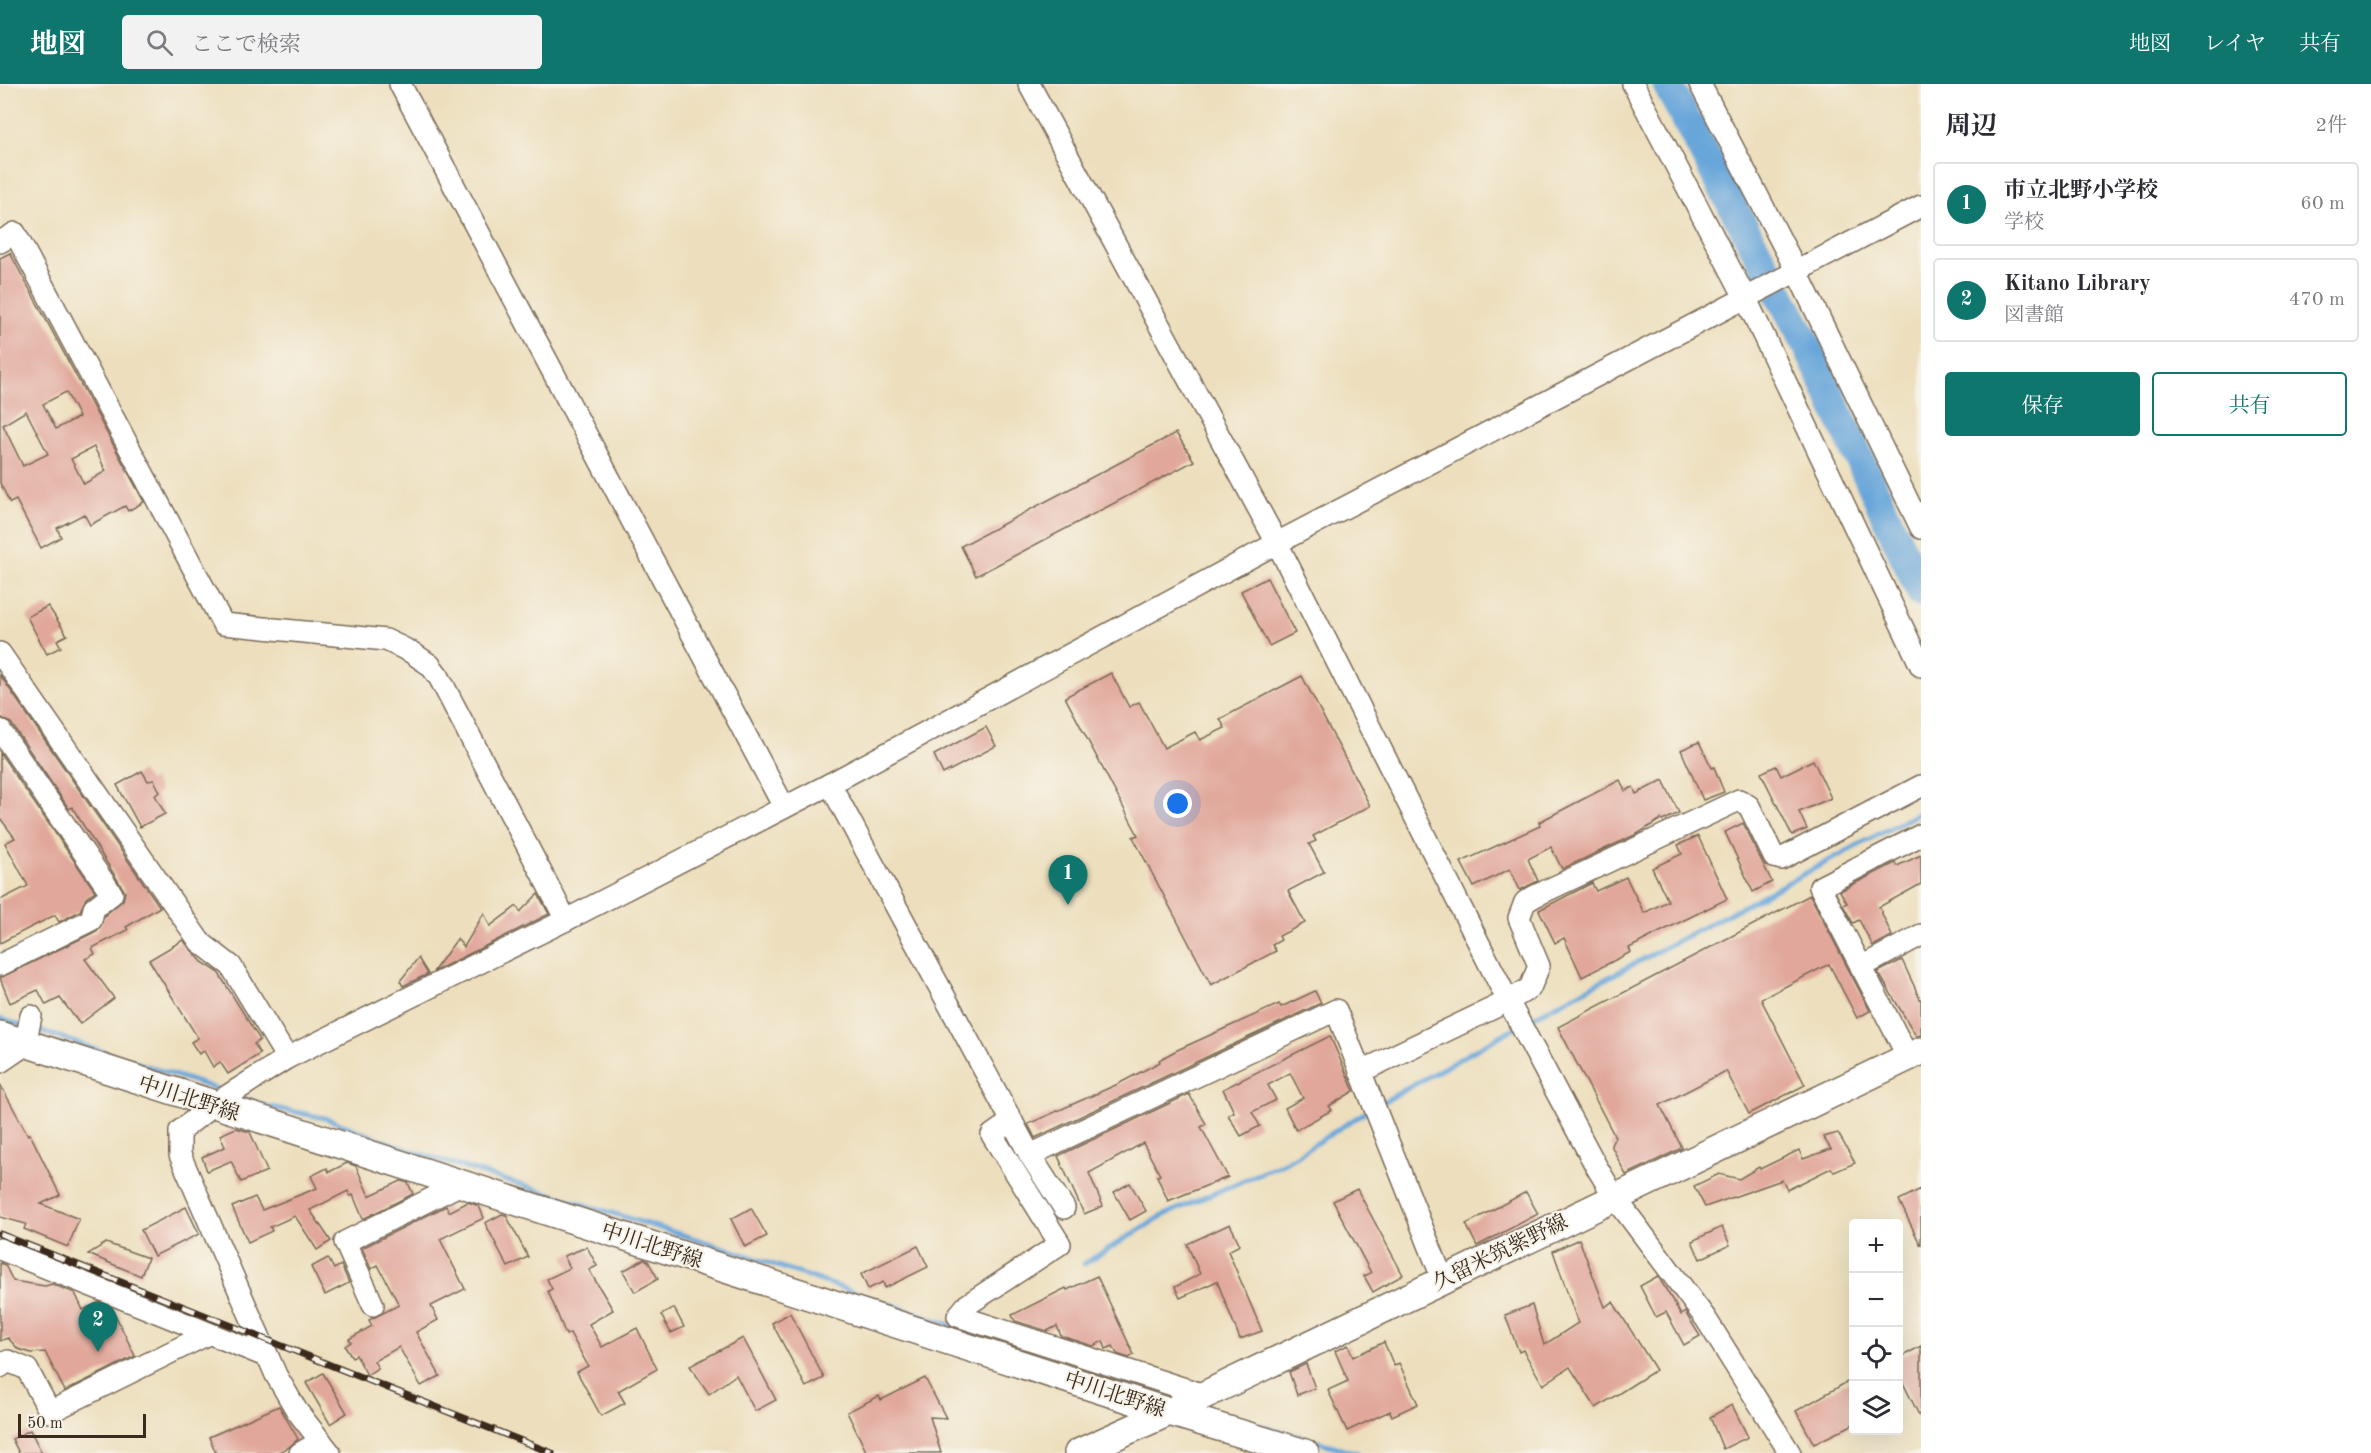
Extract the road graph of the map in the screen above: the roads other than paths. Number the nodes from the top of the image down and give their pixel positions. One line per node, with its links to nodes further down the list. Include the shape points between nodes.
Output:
1 (400, 84): 16 (street)
2 (1029, 84): 10 (street)
3 (1633, 84): 8 (street)
4 (1700, 84): 7 (street)
5 (1921, 207): 7 (street)
6 (0, 242): 18 (street, via 15,233 224,624 386,640 430,665 440,677)
7 (1795, 274): 8 (street); 9 (street)
8 (1749, 298): 10 (street); 12 (street)
9 (1921, 528)
10 (1276, 543): 14 (street); 22 (street)
11 (0, 653): 26 (street, via 200,942 231,966)
12 (1921, 666)
13 (0, 730): 20 (street, via 112,894 94,908 91,920)
14 (830, 784): 16 (street); 30 (street)
15 (1921, 786): 22 (street, via 1781,859 1774,858 1749,806 1739,800 1535,896 1525,902 1519,918 1539,966 1530,988)
16 (784, 807): 18 (street)
17 (1921, 836): 21 (street, via 1820,887)
18 (566, 920): 26 (street)
19 (1921, 935): 21 (street)
20 (0, 965)
21 (1861, 967): 25 (street)
22 (1509, 1001): 28 (street); 33 (street)
23 (28, 1033): 24 (main road, 中川北野線); 27 (street); 29 (main road, 中川北野線)
24 (0, 1035)
25 (1914, 1054): 33 (main road, 久留米筑紫野線)
26 (287, 1058): 29 (street)
27 (0, 1062)
28 (1360, 1072): 31 (street, via 1336,1010); 36 (street)
29 (218, 1102): 32 (main road, 中川北野線); 39 (street, via 180,1131 180,1155)
30 (1012, 1121): 31 (street); 41 (street, via 992,1134 1060,1244 967,1305 958,1316)
31 (1030, 1155): 34 (street)
32 (461, 1185): 37 (street, via 345,1242); 42 (main road, 中川北野線)
33 (1614, 1197): 36 (main road, 久留米筑紫野線); 47 (street, via 1706,1319)
34 (1064, 1208)
35 (0, 1249): 38 (street)
36 (1443, 1280): 41 (main road, 久留米筑紫野線)
37 (373, 1305)
38 (208, 1334): 39 (street); 40 (street, via 50,1412 27,1369 8,1361)
39 (268, 1358): 43 (street, via 297,1410)
40 (0, 1367)
41 (1199, 1397): 42 (main road, 久留米筑紫野線)
42 (1169, 1412): 45 (main road, 久留米筑紫野線); 46 (main road, 中川北野線)
43 (326, 1447): 44 (street)
44 (300, 1453)
45 (1078, 1453)
46 (1305, 1453)
47 (1791, 1453)

